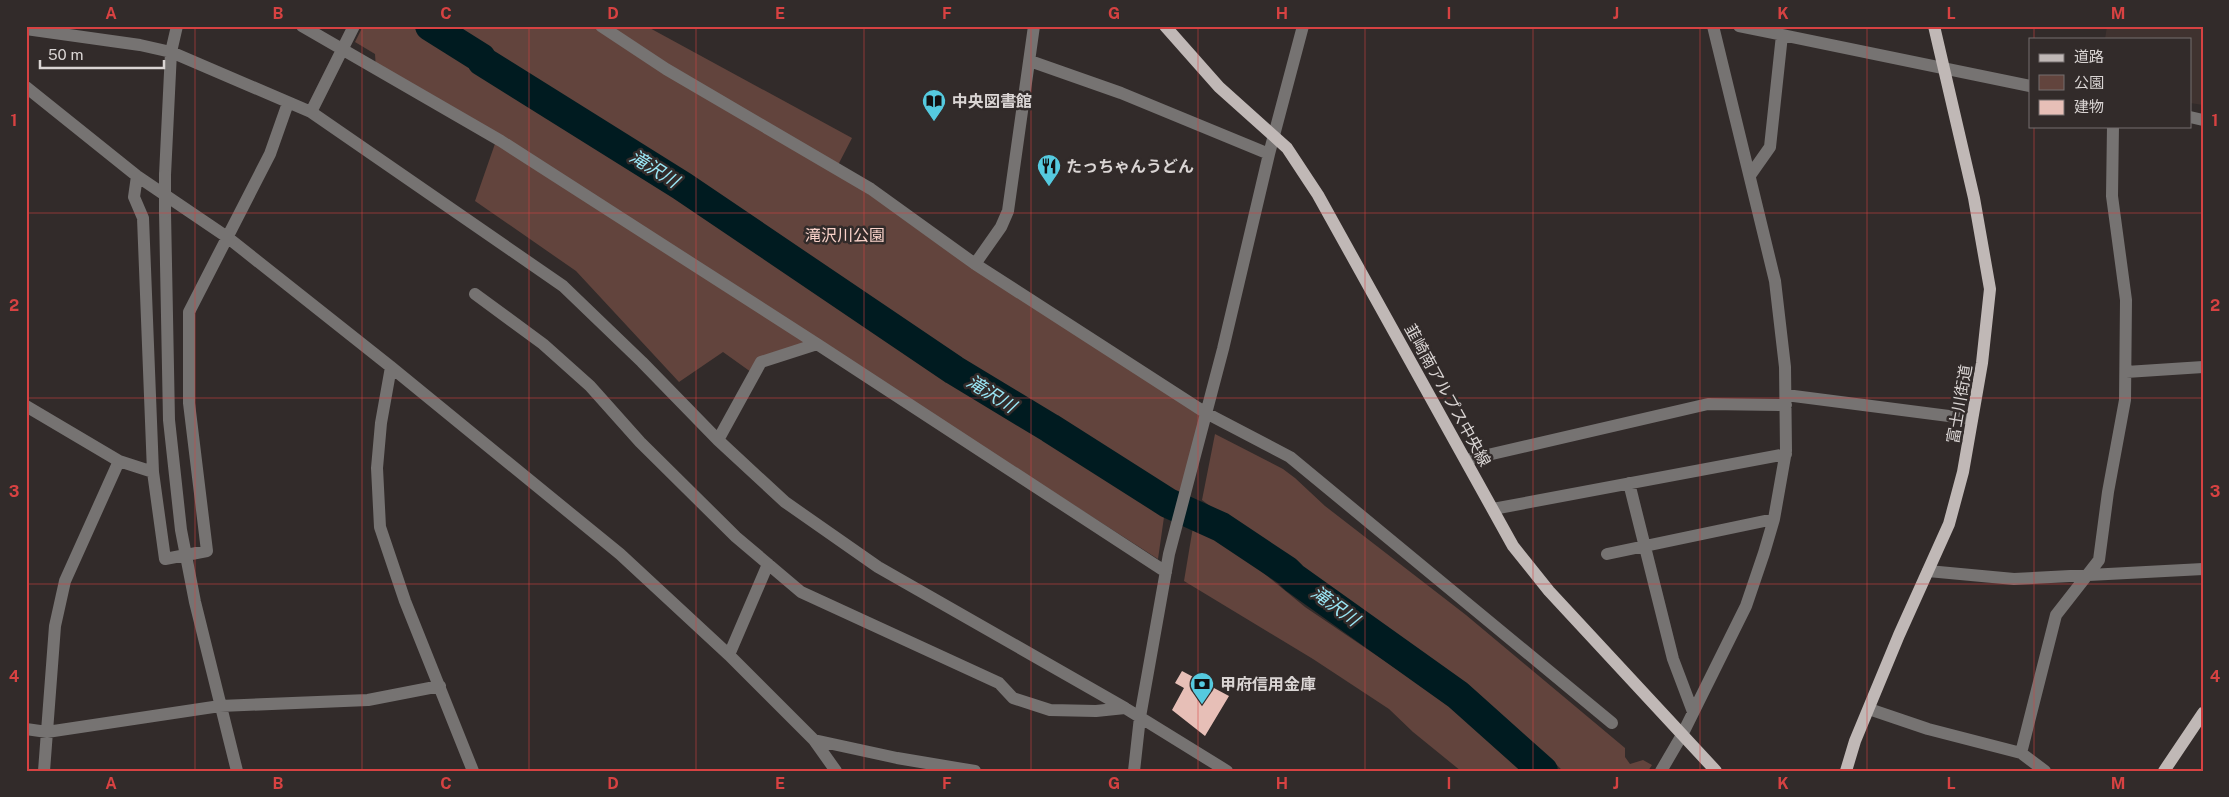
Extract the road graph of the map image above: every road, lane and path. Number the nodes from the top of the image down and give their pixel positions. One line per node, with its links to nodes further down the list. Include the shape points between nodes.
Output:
1 (178, 26): 14 (street)
2 (302, 26): 13 (street)
3 (601, 26): 27 (street, via 666,69 871,189)
4 (1034, 26): 15 (street)
5 (1165, 26): 22 (main road, 韮崎南アルプス中央線, via 1220,87)
6 (1303, 26): 22 (street)
7 (1713, 26): 24 (street)
8 (1739, 26): 12 (street)
9 (1934, 26): 16 (main road, 富士川街道)
10 (26, 29): 14 (street)
11 (351, 31): 13 (street)
12 (1782, 34): 16 (street); 24 (street, via 1770,147)
13 (343, 50): 20 (street); 29 (street, via 501,140)
14 (171, 52): 19 (street); 47 (street, bridge, via 165,175 169,420)
15 (1030, 61): 23 (street, via 1121,93); 27 (street, via 1008,211 1001,227)
16 (1944, 69): 17 (street); 36 (main road, 富士川街道, via 1974,198 1990,289)
17 (2029, 86)
18 (26, 87): 25 (street)
19 (288, 102): 20 (street); 26 (street, via 270,154)
20 (311, 112): 37 (street, via 563,286)
21 (2113, 128): 32 (street, via 2112,196 2126,300)
22 (1274, 135): 23 (street); 39 (main road, 韮崎南アルプス中央線, via 1287,148 1318,195)
23 (1269, 154): 35 (street)
24 (1751, 174): 33 (street, via 1776,281)
25 (137, 176): 26 (street); 41 (street, via 134,197 143,218)
26 (227, 238): 30 (street); 47 (street, via 189,312 189,403 207,551)
27 (975, 264): 35 (street)
28 (475, 294): 48 (street, via 543,344 590,386 640,442 736,537)
29 (817, 344): 37 (street, via 761,362); 51 (street)
30 (391, 366): 53 (street, via 620,554); 54 (street, via 377,468 380,528 405,601)
31 (2203, 367): 32 (street)
32 (2126, 372): 52 (street, via 2125,400 2098,560)
33 (1786, 400): 36 (street); 38 (street); 39 (street, via 1708,404)
34 (26, 406): 40 (street)
35 (1206, 413): 51 (street); 61 (street, via 1290,457)
36 (1972, 419): 50 (main road, 富士川街道, via 1963,472 1949,524)
37 (718, 440): 56 (street, via 786,502 878,567)
38 (1786, 454): 42 (street); 44 (street)
39 (1466, 460): 43 (main road, 韮崎南アルプス中央線)
40 (119, 461): 41 (street); 63 (street, via 65,581 55,626)
41 (153, 472): 47 (street, via 165,559)
42 (1629, 483): 43 (street); 45 (street)
43 (1492, 509): 64 (main road, 韮崎南アルプス中央線, via 1513,546 1549,591)
44 (1774, 519): 45 (street); 58 (street, via 1746,606)
45 (1645, 546): 46 (street); 58 (street, via 1673,659)
46 (1607, 554)
47 (186, 556): 55 (street)
48 (768, 564): 53 (street); 56 (street, via 801,592 999,683 1012,698 1050,710)
49 (2203, 569): 52 (street)
50 (1928, 571): 52 (street, via 2014,579); 57 (main road, 富士川街道)
51 (1166, 572): 60 (street)
52 (2087, 576): 66 (street, via 2056,615)
53 (729, 655): 65 (street)
54 (440, 686): 55 (street, via 368,700); 69 (street)
55 (220, 706): 63 (street); 68 (street)
56 (1125, 708): 60 (street)
57 (1869, 709): 66 (street, via 1928,729); 76 (main road, 富士川街道)
58 (1694, 712): 64 (street)
59 (2203, 713): 78 (main road)
60 (1140, 717): 72 (street); 73 (street)
61 (1612, 722)
62 (26, 729): 63 (street)
63 (47, 732): 67 (street)
64 (1682, 735): 74 (street); 75 (main road, 韮崎南アルプス中央線)
65 (814, 740): 70 (street); 71 (street)
66 (2021, 753): 77 (street)
67 (44, 771)
68 (237, 771)
69 (474, 771)
70 (836, 771)
71 (975, 771)
72 (1134, 771)
73 (1227, 771)
74 (1661, 771)
75 (1716, 771)
76 (1846, 771)
77 (2045, 771)
78 (2164, 771)

